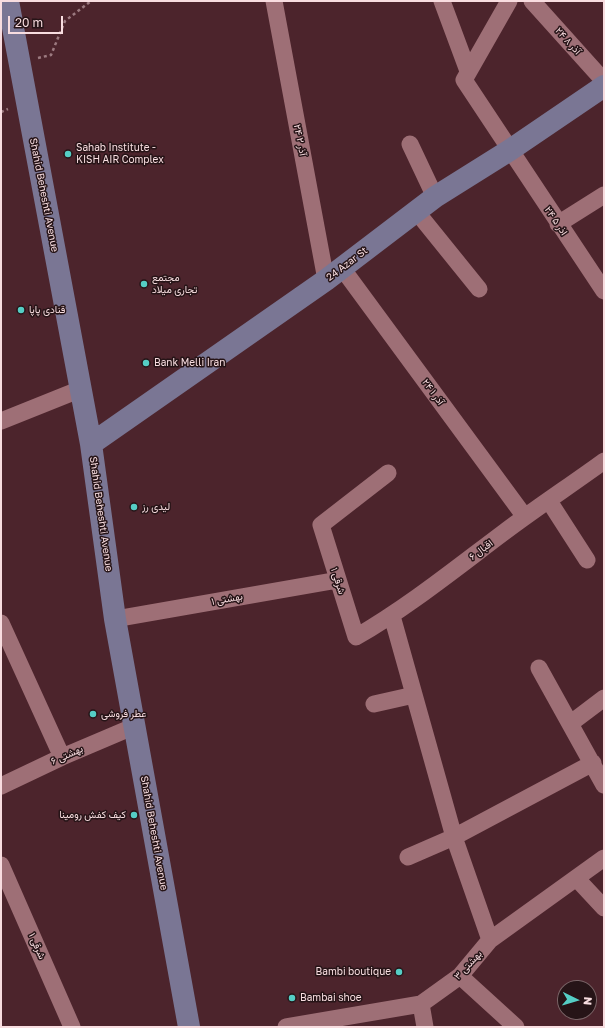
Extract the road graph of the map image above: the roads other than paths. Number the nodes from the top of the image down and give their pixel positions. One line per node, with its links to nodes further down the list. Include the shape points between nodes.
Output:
1 (8, 1): 18 (main road, Shahid Beheshti Avenue)
2 (274, 1): 15 (street, ۲۴ آذر ۲)
3 (442, 1): 6 (street)
4 (509, 1): 6 (street)
5 (532, 1): 7 (street, ۲۴ آذر ۸)
6 (468, 71): 10 (street, ۲۴ اذر ۵, via 464,80)
7 (604, 81)
8 (604, 86): 10 (main road, 24 Azar St)
9 (410, 144): 12 (street)
10 (510, 150): 12 (main road, 24 Azar St); 14 (street, ۲۴ اذر ۵)
11 (604, 195): 14 (street)
12 (435, 197): 13 (main road, 24 Azar St)
13 (416, 211): 15 (main road, 24 Azar St); 16 (street)
14 (558, 224): 17 (street, ۲۴ اذر ۵)
15 (334, 274): 20 (main road, 24 Azar St); 24 (street, ۲۴ آذر ۱)
16 (479, 289)
17 (604, 291)
18 (81, 389): 19 (street); 20 (main road, Shahid Beheshti Avenue)
19 (1, 421)
20 (91, 444): 28 (main road, Shahid Beheshti Avenue)
21 (604, 461): 23 (street, اقبال ۶)
22 (388, 473): 26 (street, شرقی ۱, via 321,525)
23 (549, 501): 24 (street, اقبال ۶); 25 (street)
24 (525, 517): 27 (street, اقبال ۶)
25 (587, 560)
26 (338, 580): 28 (street, بهشتی ۱); 30 (street, شرقی ۱)
27 (392, 616): 30 (street, اقبال ۶); 32 (street)
28 (115, 619): 36 (main road, Shahid Beheshti Avenue)
29 (1, 623): 37 (street)
30 (356, 637)
31 (539, 668): 35 (street)
32 (414, 695): 34 (street); 41 (street)
33 (604, 698): 35 (street)
34 (374, 704)
35 (571, 723): 38 (street)
36 (135, 726): 37 (street, بهشتی ۶); 51 (main road, Shahid Beheshti Avenue)
37 (62, 757): 40 (street, بهشتی ۶)
38 (593, 763): 39 (street); 41 (street)
39 (604, 785)
40 (1, 786)
41 (454, 837): 42 (street); 47 (street)
42 (408, 857)
43 (604, 858): 45 (street, بهشتی ۳)
44 (1, 865): 50 (street, شرقی ۱)
45 (577, 879): 46 (street); 47 (street, بهشتی ۳)
46 (604, 908)
47 (490, 940): 48 (street, بهشتی ۳)
48 (460, 976): 49 (street, بهشتی ۳); 54 (street)
49 (421, 1004): 52 (street, بهشتی ۳); 53 (street)
50 (72, 1027)
51 (189, 1027)
52 (286, 1027)
53 (425, 1027)
54 (516, 1027)

